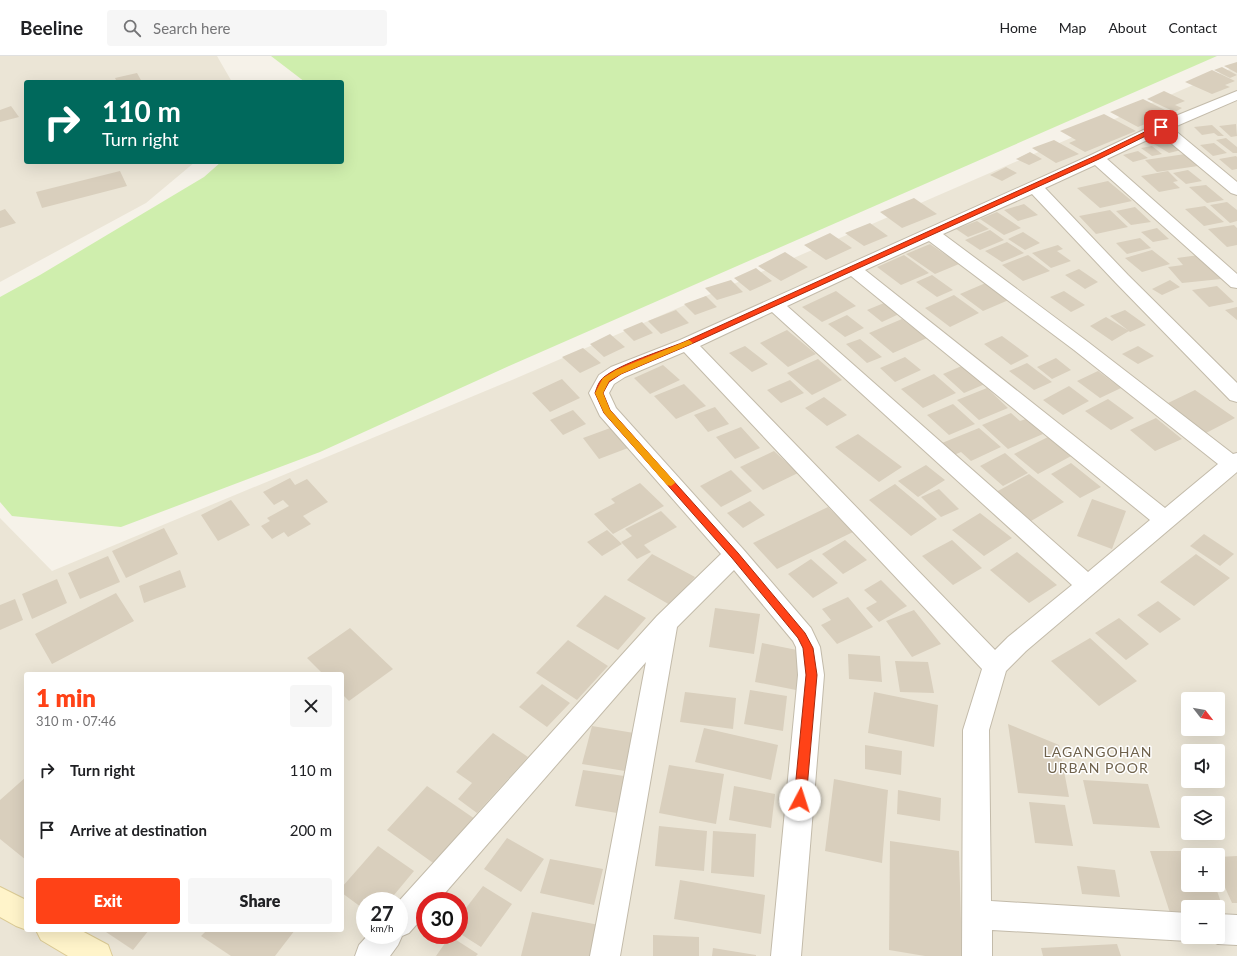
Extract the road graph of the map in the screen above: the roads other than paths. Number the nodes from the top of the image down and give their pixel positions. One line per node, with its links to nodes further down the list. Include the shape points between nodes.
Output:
1 (1232, 103): 2 (street)
2 (1161, 127): 3 (street); 5 (street)
3 (1097, 158): 4 (street); 8 (street)
4 (1034, 186): 6 (street); 11 (street)
5 (1237, 190)
6 (930, 233): 7 (street); 12 (street)
7 (852, 268): 9 (street); 13 (street)
8 (1237, 283)
9 (774, 304): 10 (street); 15 (street)
10 (686, 344): 14 (street, via 618,372 606,380 599,393 606,411); 17 (street)
11 (1237, 395)
12 (1234, 462): 13 (street)
13 (1165, 520): 15 (street)
14 (735, 555): 16 (street); 30 (street, via 802,636 810,658 812,675)
15 (1087, 585): 17 (street)
16 (666, 623): 19 (street); 29 (street)
17 (995, 666): 21 (street, via 976,730)
18 (0, 901): 20 (main road)
19 (408, 913)
20 (24, 915)
21 (978, 915): 22 (street); 31 (street)
22 (1181, 927)
23 (1225, 929): 24 (street)
24 (1237, 930)
25 (55, 932): 27 (main road)
26 (380, 944): 28 (street)
27 (97, 956)
28 (370, 956)
29 (605, 956)
30 (786, 956)
31 (977, 956)

